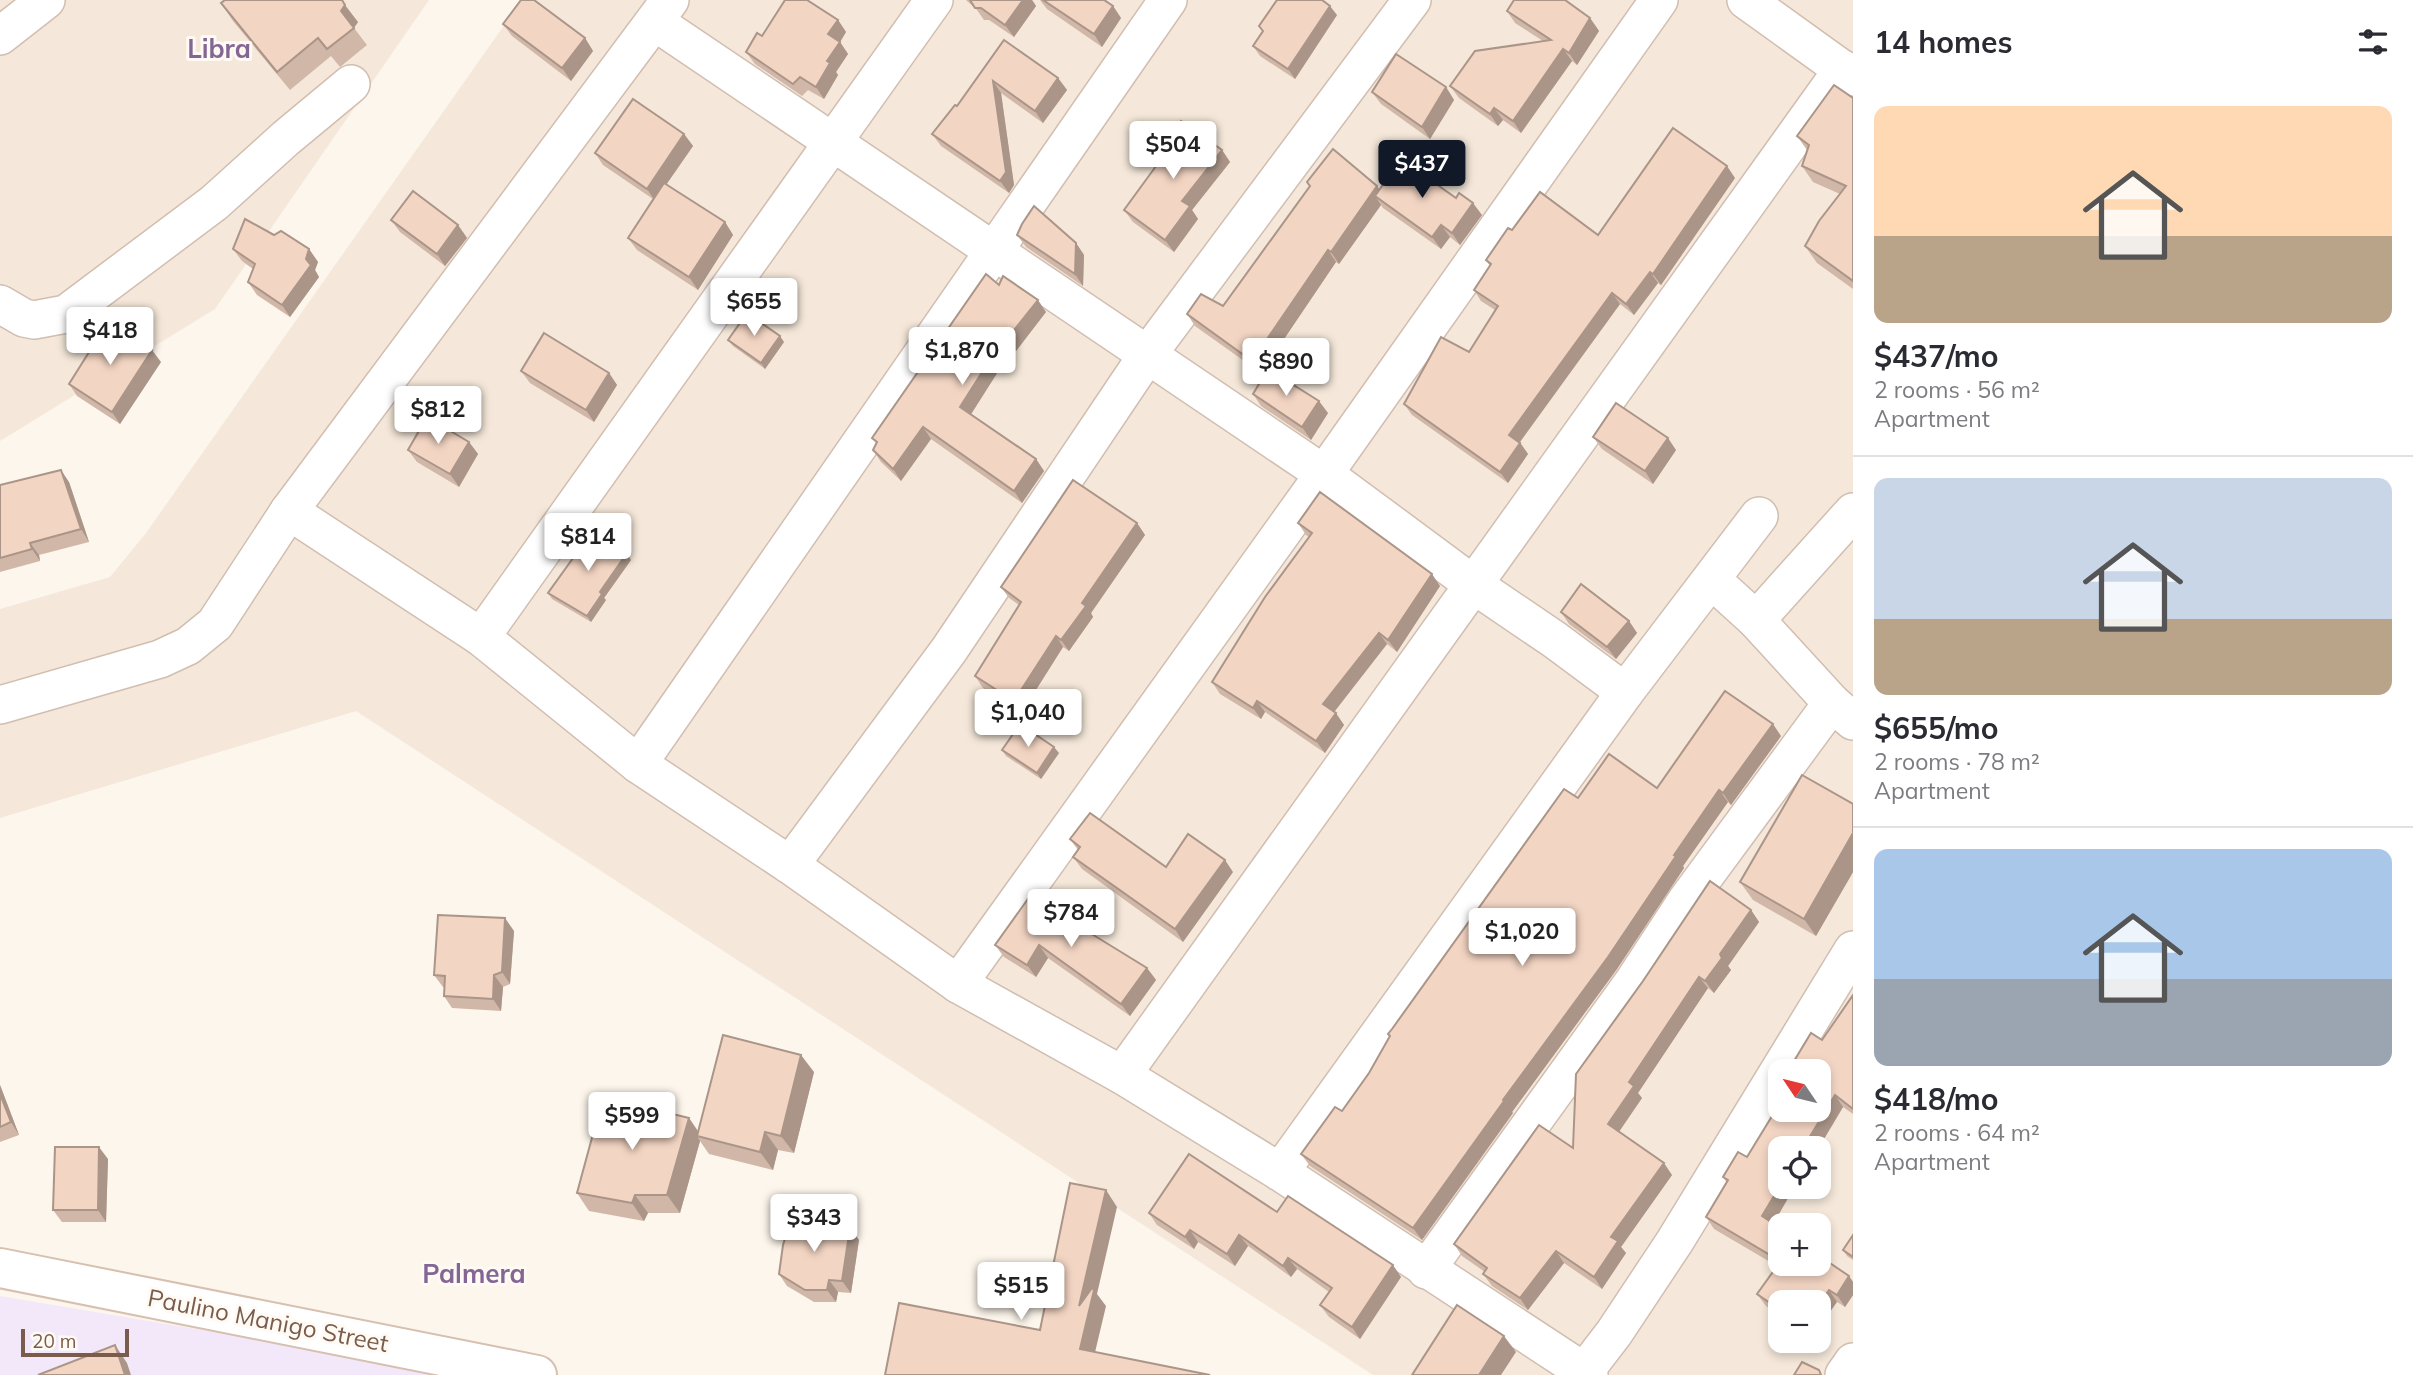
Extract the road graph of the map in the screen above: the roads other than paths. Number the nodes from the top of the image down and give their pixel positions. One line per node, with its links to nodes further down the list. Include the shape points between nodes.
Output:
1 (47, 0): 8 (street)
2 (934, 0): 11 (street)
3 (1168, 0): 12 (street)
4 (1412, 0): 14 (street)
5 (1659, 0): 15 (street)
6 (1746, 0): 9 (street)
7 (663, 11): 11 (street); 16 (street)
8 (0, 36)
9 (1848, 73): 20 (street)
10 (351, 85): 13 (street, via 214,203 66,314 34,320)
11 (834, 141): 12 (street); 22 (street)
12 (992, 251): 14 (street); 26 (street)
13 (0, 303)
14 (1149, 354): 15 (street); 27 (street, via 949,650)
15 (1324, 474): 20 (street); 29 (street)
16 (289, 511): 22 (street); 24 (street, via 215,624 188,646 160,659)
17 (1853, 512): 21 (street)
18 (1759, 516): 19 (street)
19 (1712, 580): 21 (street); 23 (street)
20 (1474, 585): 23 (street); 30 (street)
21 (1756, 620): 25 (street)
22 (481, 637): 26 (street)
23 (1625, 692): 31 (street)
24 (0, 705)
25 (1842, 712): 33 (street, via 1694,890)
26 (638, 764): 27 (street)
27 (790, 866): 29 (street)
28 (1853, 950): 35 (street, via 1675,1241)
29 (958, 984): 30 (street)
30 (1122, 1075): 31 (street)
31 (1280, 1172): 33 (street)
32 (0, 1268): 36 (street, Paulino Manigo Street)
33 (1426, 1270): 35 (street)
34 (1853, 1362): 37 (street)
35 (1587, 1373)
36 (537, 1375)
37 (1844, 1375)

